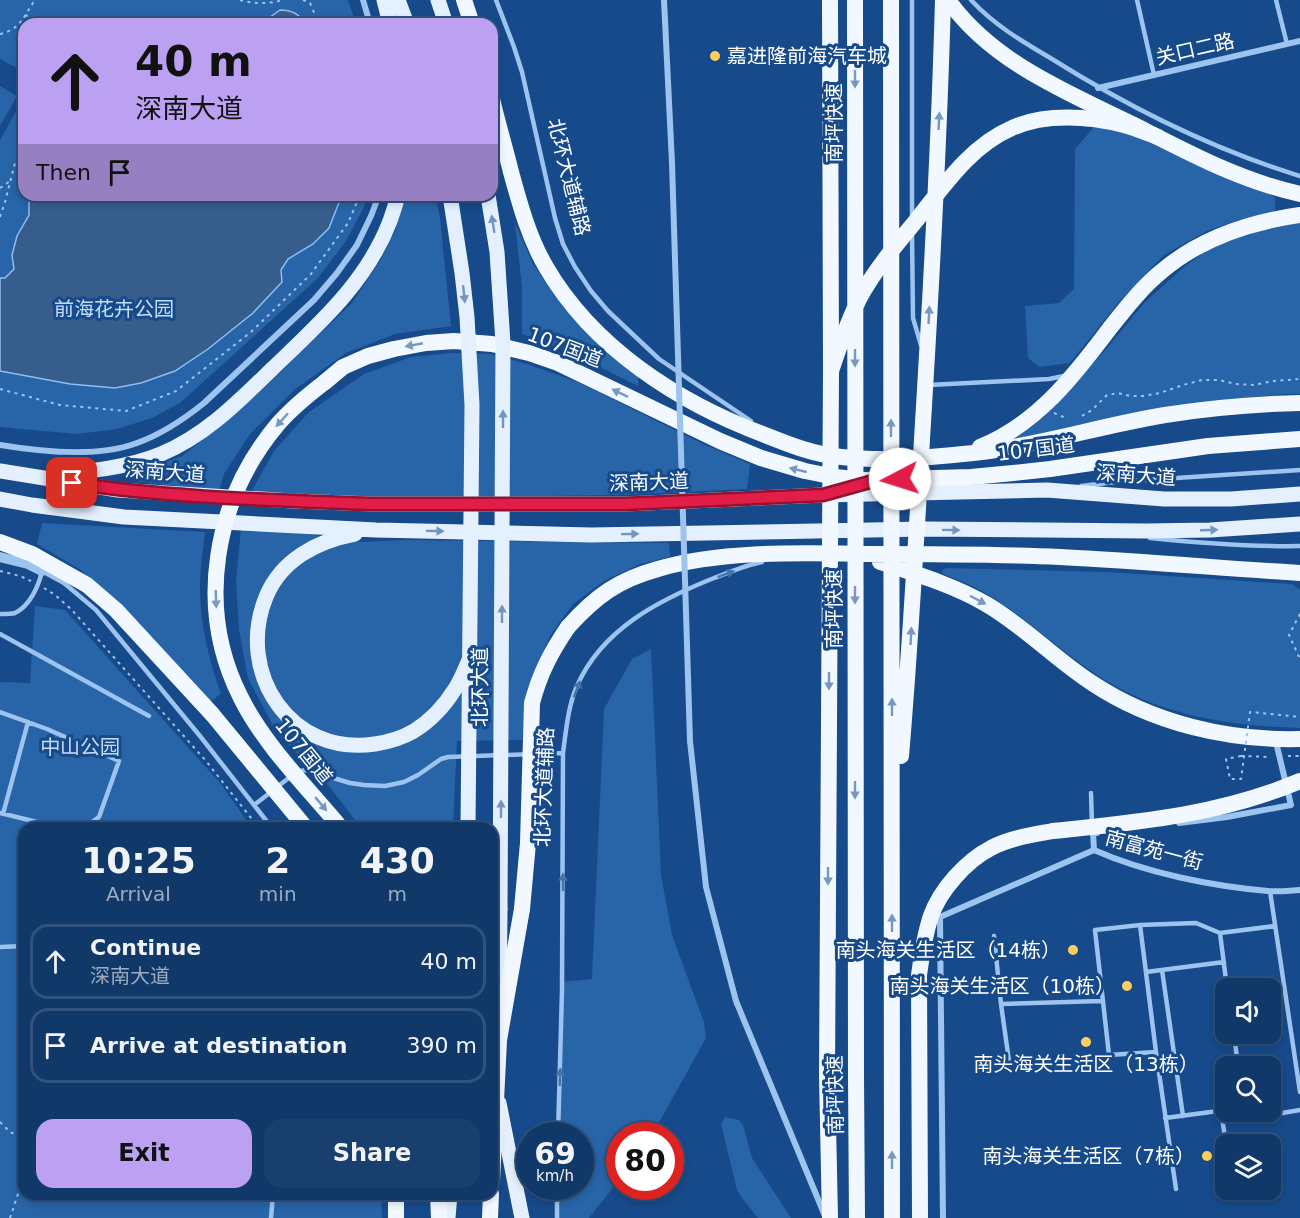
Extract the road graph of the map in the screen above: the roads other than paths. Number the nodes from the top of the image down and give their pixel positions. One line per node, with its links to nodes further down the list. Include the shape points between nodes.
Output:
1 (363, 0): 16 (street)
2 (384, 0): 17 (main road)
3 (398, 0): 18 (main road)
4 (464, 0): 19 (highway)
5 (496, 0): 40 (lane, 北环大道辅路, via 522,72 555,219 575,267 608,311 659,359)
6 (664, 0): 122 (street, bridge, via 690,741 706,887 736,1001)
7 (830, 0): 34 (highway)
8 (855, 0): 123 (highway, 南坪快速, one-way to 123, bridge)
9 (891, 0): 80 (highway, one-way to 9, bridge)
10 (912, 0): 35 (lane, via 912,309 927,363)
11 (943, 0): 80 (highway, one-way to 11, bridge, via 910,642)
12 (948, 0): 25 (highway, bridge, via 969,26 1020,65)
13 (971, 0): 23 (lane, via 1006,30)
14 (1137, 0): 22 (lane)
15 (1276, 0): 21 (lane)
16 (368, 18)
17 (388, 18)
18 (405, 18)
19 (470, 18)
20 (1300, 41): 21 (street, 关口二路)
21 (1287, 44): 22 (street, 关口二路)
22 (1154, 75): 23 (street, 关口二路)
23 (1098, 88): 26 (lane, via 1205,141)
24 (498, 121): 40 (highway, via 534,243 559,287 591,326 669,388 726,420)
25 (1158, 137): 27 (highway, via 1229,172); 34 (highway, bridge, via 1125,125 1069,118 1013,127 987,141 957,169 883,261 860,298)
26 (1300, 176)
27 (1300, 194)
28 (377, 201): 39 (street, via 357,245 314,300 187,417 152,437 120,448 57,452)
29 (396, 201): 44 (main road, via 384,237 340,301 215,421 188,440 142,461)
30 (451, 201): 62 (main road, 北环大道, one-way to 62, bridge, via 471,374)
31 (489, 201): 96 (main road, 北环大道, one-way to 31, bridge, via 503,343)
32 (1300, 215): 33 (highway, via 1244,226 1185,254 1141,291)
33 (1080, 368): 35 (lane, via 1049,379); 41 (highway, via 1029,419 987,444)
34 (831, 371): 122 (highway, one-way to 122, bridge)
35 (929, 386): 37 (lane)
36 (1300, 403): 41 (highway, via 1164,415 1016,447)
37 (928, 434)
38 (1300, 439): 45 (highway, 107国道, via 1208,446 971,477)
39 (0, 445)
40 (789, 445): 41 (highway, via 842,457 928,451)
41 (956, 455)
42 (1300, 470): 46 (lane)
43 (0, 471): 44 (main road, 深南大道)
44 (26, 476): 48 (main road, 深南大道, via 118,490 372,504 625,504)
45 (877, 480): 48 (highway); 77 (highway, 107国道, one-way to 77, bridge, via 835,477 776,463 720,441 558,363 492,344 454,340 426,343 368,356 343,368 301,401 252,459 222,532 216,591 219,636 240,697 263,734)
46 (1047, 490): 47 (main road, 深南大道, via 1164,500); 48 (main road, 深南大道)
47 (1300, 494)
48 (823, 495)
49 (0, 499): 51 (main road, via 124,517)
50 (1300, 525): 52 (main road, one-way to 50)
51 (376, 530): 52 (main road, one-way to 52, via 591,535); 62 (main road, via 309,549 280,574 269,591 261,610 256,649 262,676 274,700 307,732 333,743 360,746 389,742 413,731 437,712 455,689)
52 (1082, 532): 54 (lane, via 1209,544)
53 (0, 542): 58 (highway, via 22,550)
54 (1300, 546)
55 (812, 553): 56 (highway); 68 (lane, 北环大道辅路, one-way to 55, via 576,687 591,660 610,638 655,606 693,586 759,562); 96 (highway, bridge, via 708,559 656,569 608,590 568,627 544,667 532,703 522,909)
56 (844, 554): 59 (highway, via 1059,557); 67 (highway, one-way to 67, via 938,582 986,604 1092,683 1150,714 1203,729)
57 (0, 557): 58 (street)
58 (44, 565): 60 (lane, via 38,584 23,607 14,613); 71 (lane, via 96,610); 76 (highway, bridge, via 87,585 116,610 212,714)
59 (1300, 573)
60 (0, 614)
61 (0, 634): 64 (lane)
62 (469, 660): 78 (main road, 北环大道, bridge)
63 (0, 712): 65 (lane)
64 (149, 716)
65 (28, 722): 72 (lane); 74 (lane, via 119,761 99,817)
66 (1300, 739): 67 (highway)
67 (1275, 740): 79 (street, via 1291,805)
68 (564, 753): 71 (lane, via 447,757 404,782 385,786 350,783 313,771 300,771); 107 (lane, 北环大道辅路, one-way to 68)
69 (1300, 781): 125 (highway, bridge, via 1190,814 1020,837 991,848 965,866 946,888 932,914 921,955)
70 (1091, 793): 79 (lane)
71 (254, 805): 75 (lane)
72 (2, 813): 73 (lane)
73 (37, 822)
74 (92, 822)
75 (267, 822)
76 (301, 822)
77 (336, 822)
78 (468, 822)
79 (1093, 833): 81 (street)
80 (892, 840): 124 (highway, one-way to 80, bridge)
81 (1094, 850): 83 (street, 南富苑一街, via 1174,875); 126 (street, 南富苑一街, via 940,917)
82 (1300, 890): 83 (street, 南富苑一街)
83 (1270, 891): 85 (lane)
84 (1140, 925): 86 (lane, via 1196,923); 92 (lane); 94 (lane, via 1095,930)
85 (1275, 926): 86 (lane); 100 (lane)
86 (1220, 933): 90 (lane)
87 (994, 936): 95 (lane)
88 (18, 946): 89 (lane)
89 (0, 947)
90 (1224, 962): 91 (lane); 93 (lane)
91 (1162, 970): 92 (lane); 105 (lane)
92 (1146, 972): 97 (lane)
93 (1226, 978)
94 (1102, 1001): 95 (lane); 97 (lane, via 1108,1055)
95 (1001, 1004): 99 (lane)
96 (499, 1040): 98 (highway, 北环大道)
97 (1156, 1052): 106 (lane)
98 (498, 1056)
99 (1009, 1061)
100 (1300, 1092)
101 (498, 1099): 120 (main road)
102 (1300, 1110): 104 (lane)
103 (1215, 1112): 105 (lane)
104 (1281, 1113)
105 (1183, 1116): 106 (lane)
106 (1165, 1118): 108 (lane)
107 (558, 1122)
108 (1176, 1189)
109 (272, 1200): 115 (lane)
110 (396, 1200): 116 (highway)
111 (438, 1200): 117 (highway)
112 (450, 1200): 118 (main road)
113 (491, 1200): 119 (highway)
114 (557, 1200): 121 (lane)
115 (270, 1218)
116 (396, 1218)
117 (439, 1218)
118 (448, 1218)
119 (490, 1218)
120 (522, 1218)
121 (557, 1218)
122 (828, 1218)
123 (857, 1218)
124 (892, 1218)
125 (920, 1218)
126 (943, 1218)

